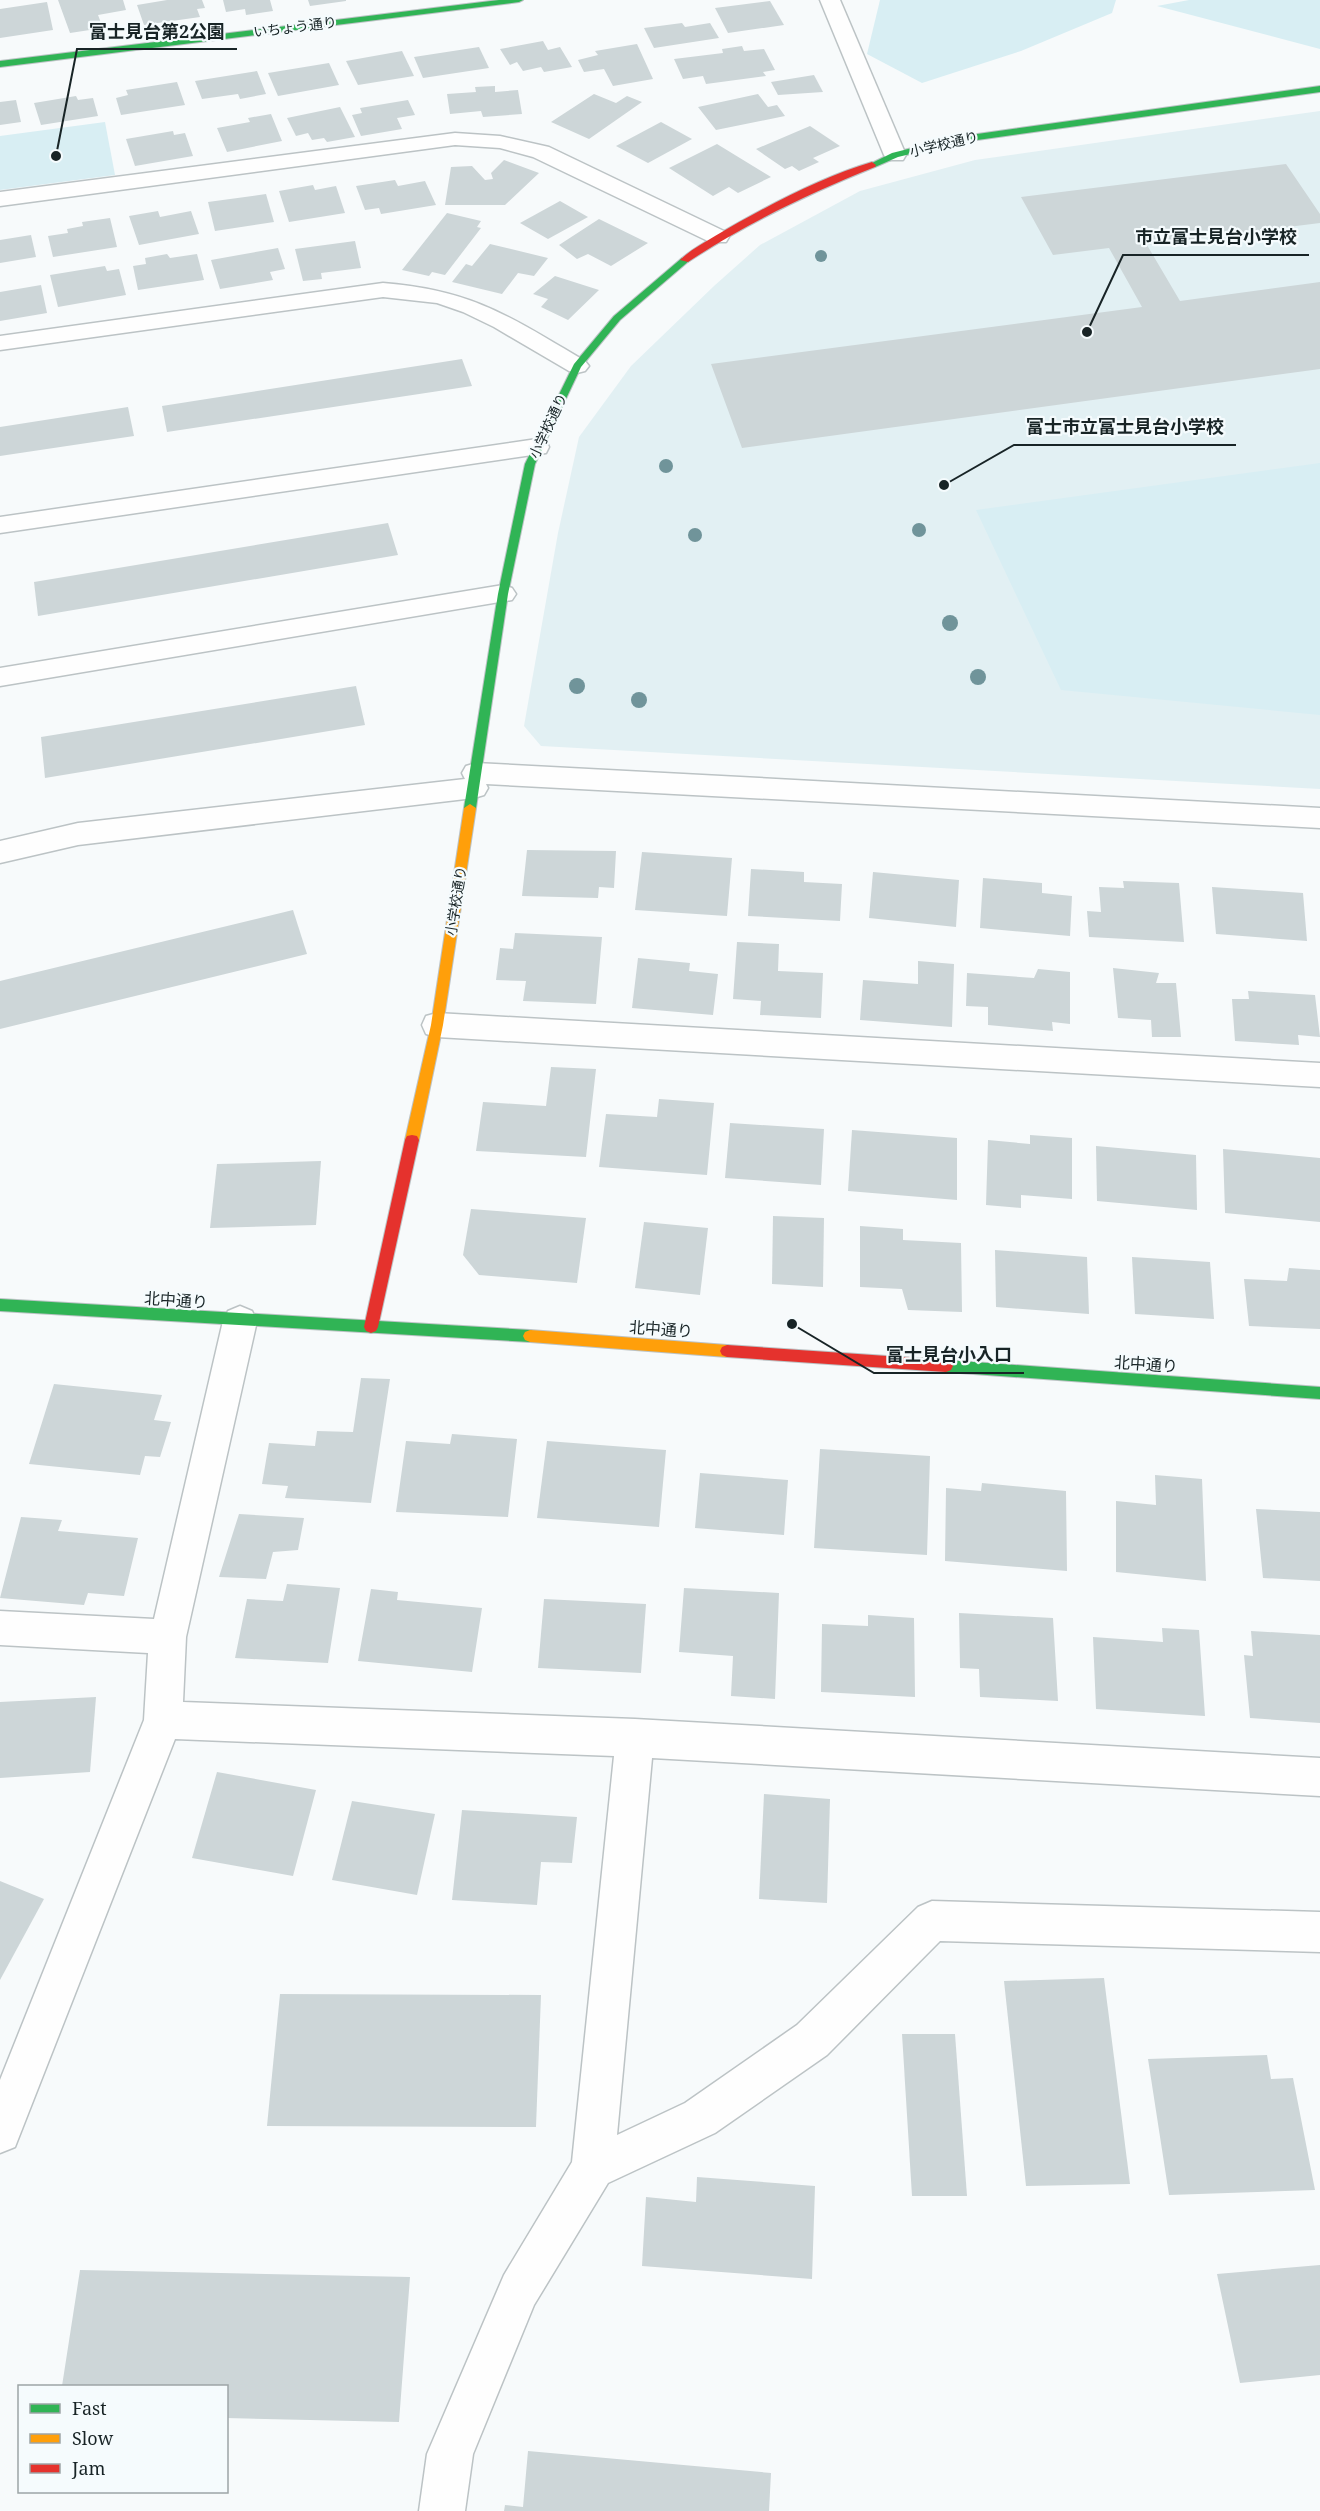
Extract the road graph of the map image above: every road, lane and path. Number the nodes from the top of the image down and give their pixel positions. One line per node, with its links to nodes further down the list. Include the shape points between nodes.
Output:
1 (519, 0): 3 (street, いちょう通り)
2 (830, 0): 5 (street)
3 (0, 64)
4 (1320, 89): 5 (street, 小学校通り, via 1024,129)
5 (895, 155): 7 (street, 小学校通り, via 800,194)
6 (0, 199): 7 (street, via 455,139 500,142 541,152)
7 (718, 237): 9 (street, 小学校通り, via 617,318)
8 (0, 343): 9 (street, via 383,290 454,300 488,314)
9 (577, 366): 10 (street, 小学校通り)
10 (537, 447): 11 (street); 12 (street, 小学校通り)
11 (0, 525)
12 (503, 594): 13 (street); 14 (street, 小学校通り)
13 (0, 677)
14 (475, 781): 15 (street); 16 (street, via 78,834); 17 (street, 小学校通り)
15 (1320, 818)
16 (0, 852)
17 (437, 1025): 18 (street); 21 (street, 小学校通り)
18 (1320, 1075)
19 (0, 1305): 20 (street, 北中通り)
20 (240, 1321): 21 (street, 北中通り); 24 (street)
21 (372, 1327): 22 (street, 北中通り)
22 (1320, 1393)
23 (0, 1628): 24 (street)
24 (168, 1637): 25 (street)
25 (163, 1720): 26 (street); 29 (street)
26 (635, 1738): 27 (street); 30 (street)
27 (1320, 1777)
28 (1320, 1932): 30 (street, via 932,1921 812,2040 700,2118)
29 (0, 2132)
30 (593, 2168): 31 (street, via 519,2290 450,2454)
31 (442, 2511)

